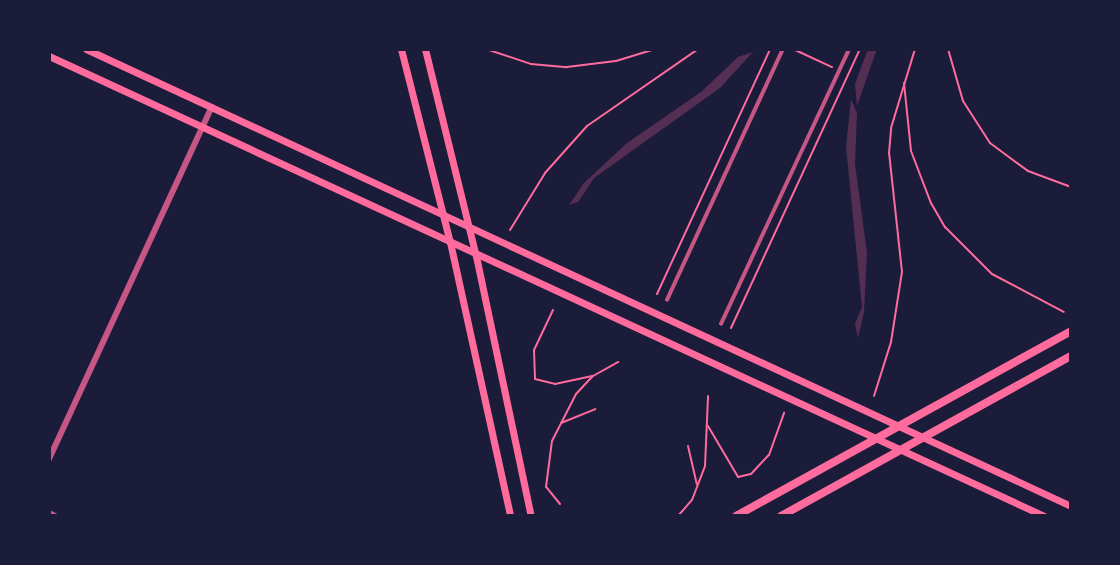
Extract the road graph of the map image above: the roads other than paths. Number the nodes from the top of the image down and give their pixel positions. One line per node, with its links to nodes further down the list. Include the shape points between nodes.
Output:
1 (86, 49): 7 (main road)
2 (401, 49): 9 (main road)
3 (425, 49): 10 (main road)
4 (783, 49): 13 (street)
5 (849, 49): 14 (street)
6 (49, 56): 8 (main road)
7 (212, 107): 8 (street); 9 (main road)
8 (202, 127): 11 (main road); 21 (street)
9 (441, 212): 10 (main road); 11 (main road)
10 (469, 228): 12 (main road); 17 (main road)
11 (450, 242): 12 (main road); 25 (main road)
12 (476, 256): 19 (main road); 26 (main road)
13 (667, 300)
14 (721, 324)
15 (1071, 331): 17 (main road)
16 (1071, 356): 18 (main road)
17 (899, 426): 18 (main road); 19 (main road)
18 (924, 437): 20 (main road); 22 (main road)
19 (876, 438): 20 (main road); 27 (main road)
20 (901, 450): 28 (main road); 29 (main road)
21 (49, 460)
22 (1071, 506)
23 (49, 513): 24 (street)
24 (55, 516)
25 (510, 516)
26 (531, 516)
27 (736, 516)
28 (781, 516)
29 (1044, 516)

